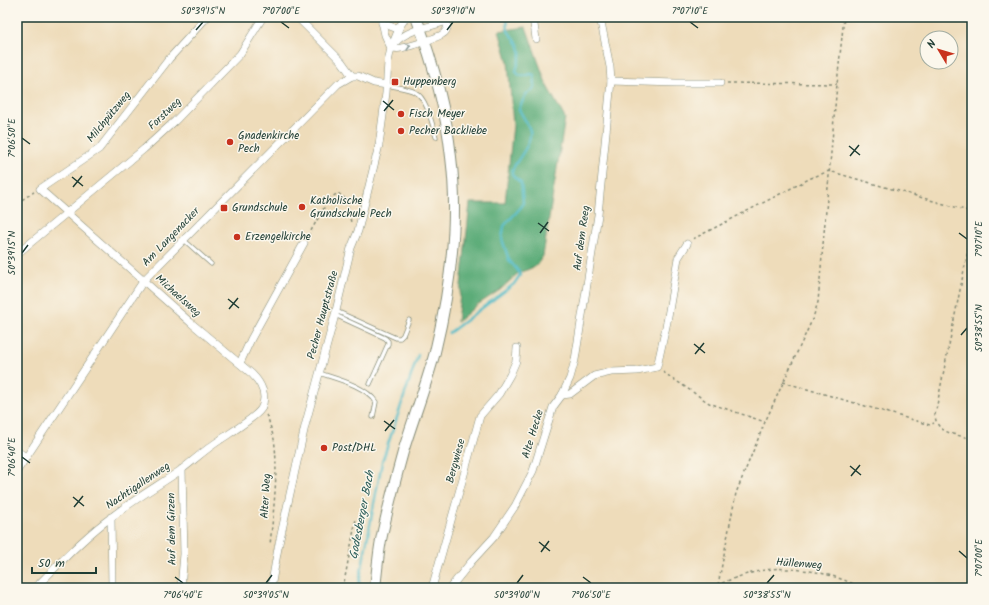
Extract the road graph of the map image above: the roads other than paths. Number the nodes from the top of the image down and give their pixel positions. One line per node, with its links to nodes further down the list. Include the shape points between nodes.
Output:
1 (207, 17): 20 (street, Milchpützweg, via 169,59 99,149 40,189)
2 (263, 17): 20 (street, Forstweg, via 240,54 175,121)
3 (298, 17): 15 (street, via 342,62)
4 (406, 17): 10 (street, Pecher Hauptstraße)
5 (416, 17): 11 (main road)
6 (533, 17): 12 (street)
7 (600, 17): 16 (street, Auf dem Reeg)
8 (447, 19): 11 (street); 13 (street, via 445,33)
9 (382, 20): 10 (street, via 395,28); 14 (street, via 385,35)
10 (400, 26): 14 (street, Pecher Hauptstraße)
11 (421, 30): 13 (main road); 14 (street, via 400,37)
12 (536, 39)
13 (425, 41): 14 (street, one-way to 13, via 399,49); 45 (main road, via 437,83 451,158 453,204 450,266 434,353 403,453 381,541)
14 (392, 48): 18 (street, Pecher Hauptstraße, via 388,62)
15 (352, 76): 18 (street); 21 (street, Am Langenacker, via 338,84)
16 (611, 81): 17 (street); 33 (street, Auf dem Reeg, via 598,215 575,360)
17 (720, 83)
18 (387, 85): 19 (lane, via 415,92 420,96); 27 (street, Pecher Hauptstraße, via 380,145)
19 (436, 137)
20 (67, 213): 24 (street, Forstweg); 26 (street, Michaelsweg)
21 (184, 240): 25 (lane); 26 (street, Am Langenacker)
22 (304, 243): 30 (street)
23 (687, 244): 33 (street, Alte Hecke, via 678,258 657,367 594,376 570,394)
24 (17, 254)
25 (211, 264)
26 (144, 280): 30 (street, Michaelsweg); 37 (street, Am Langenacker)
27 (336, 313): 28 (lane, via 396,338 403,335); 31 (street, Pecher Hauptstraße); 32 (lane, via 388,341)
28 (409, 320)
29 (517, 348): 46 (street, Bergwiese, via 516,361 510,375 499,394 480,416)
30 (240, 363): 34 (street, Michaelsweg, via 258,380 263,390 264,401)
31 (319, 373): 35 (lane, via 373,396 376,402); 44 (street, Pecher Hauptstraße, via 305,426)
32 (370, 384)
33 (562, 396): 47 (street, Alte Hecke, via 553,407 533,471 515,506 494,537)
34 (260, 410): 38 (street, Nachtigallenweg)
35 (373, 417)
36 (17, 451): 37 (street)
37 (26, 457): 39 (street, Am Langenacker)
38 (182, 469): 40 (street, Nachtigallenweg); 43 (street, Auf dem Girzen, via 184,554)
39 (17, 471)
40 (111, 517): 41 (street, Nachtigallenweg); 42 (street)
41 (35, 588)
42 (112, 588)
43 (181, 588)
44 (271, 588)
45 (375, 588)
46 (432, 588)
47 (450, 588)

